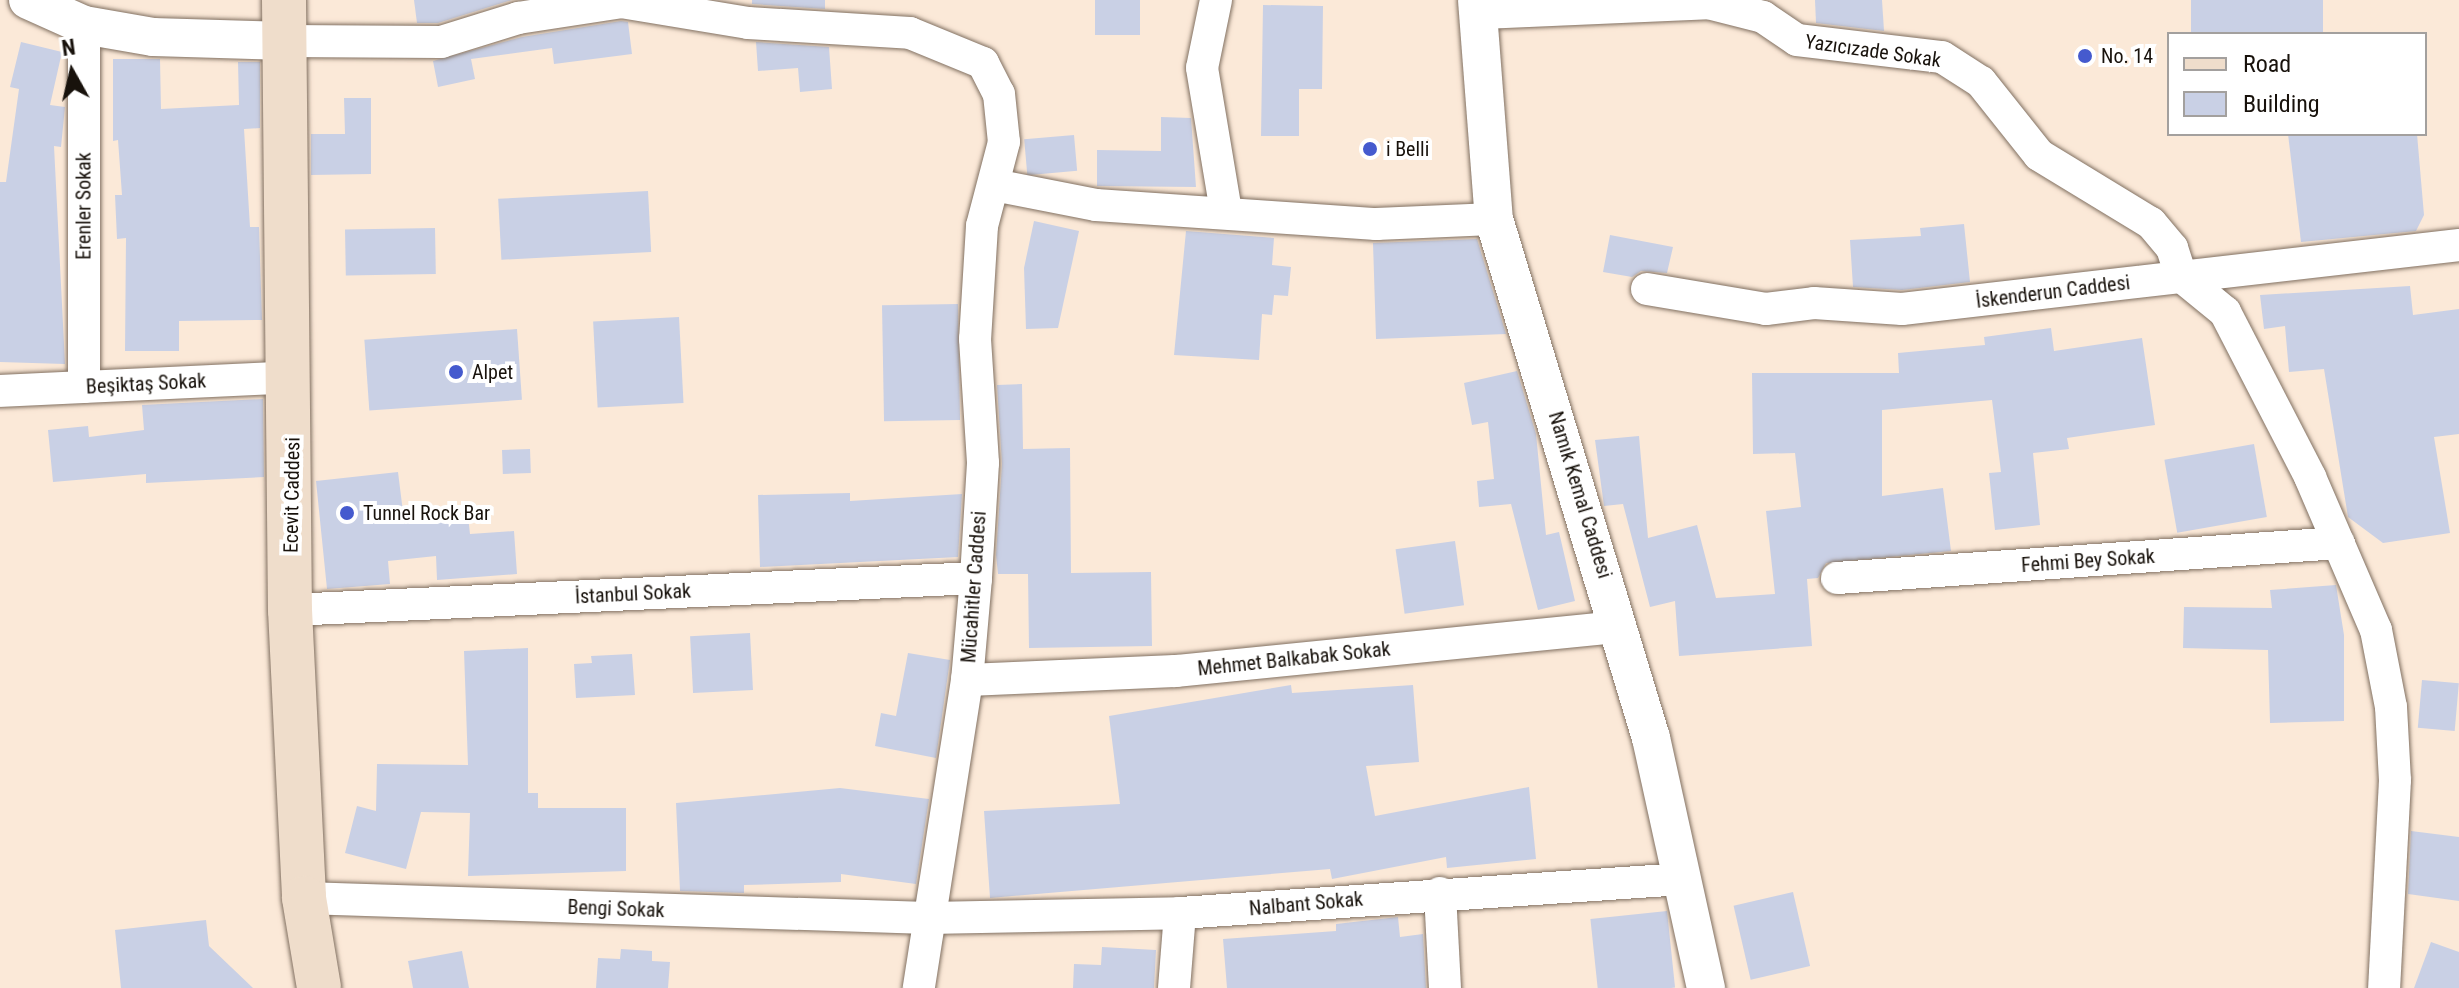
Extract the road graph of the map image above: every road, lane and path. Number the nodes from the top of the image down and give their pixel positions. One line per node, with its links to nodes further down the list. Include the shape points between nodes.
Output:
1 (28, 0): 6 (street)
2 (1216, 0): 8 (street, via 1202,68)
3 (1480, 6): 9 (street, Namık Kemal Caddesi); 11 (street, Yazıcızade Sokak, via 1708,3 1763,17 1797,40 1824,47 1942,57 1981,82 2039,155 2151,223 2172,248)
4 (789, 13): 5 (street, Mücahitler Caddesi, via 621,2 518,18 441,42); 7 (street, Mücahitler Caddesi, via 910,33 983,63 999,94 1004,142)
5 (285, 21): 6 (street, via 153,37); 13 (main road, Ecevit Caddesi)
6 (84, 25): 14 (street, Erenler Sokak)
7 (994, 185): 8 (street, via 1096,205); 17 (street, Mücahitler Caddesi, via 982,226 975,339 983,463)
8 (1226, 211): 9 (street, via 1376,224)
9 (1494, 219): 20 (street, Namık Kemal Caddesi)
10 (2459, 245): 11 (street, İskenderun Caddesi)
11 (2181, 276): 12 (street, İskenderun Caddesi, via 1902,309 1814,303 1766,309); 16 (street, via 2225,312)
12 (1647, 289)
13 (292, 377): 14 (street, Beşiktaş Sokak); 19 (main road, Ecevit Caddesi)
14 (84, 387): 15 (street, Beşiktaş Sokak)
15 (0, 391)
16 (2339, 543): 18 (street, Fehmi Bey Sokak); 32 (street, via 2376,630 2391,707 2395,780)
17 (976, 578): 19 (street, İstanbul Sokak); 21 (street, Mücahitler Caddesi)
18 (1837, 578)
19 (290, 610): 24 (main road, Ecevit Caddesi)
20 (1620, 627): 21 (street, Mehmet Balkabak Sokak, via 1176,671); 22 (street, Namık Kemal Caddesi)
21 (967, 680): 26 (street, Mücahitler Caddesi)
22 (1683, 879): 23 (street, Nalbant Sokak); 31 (street, Namık Kemal Caddesi)
23 (1440, 893): 25 (street, Nalbant Sokak); 30 (street)
24 (304, 898): 26 (street, Bengi Sokak); 27 (main road, Ecevit Caddesi)
25 (1180, 913): 26 (street, Nalbant Sokak); 29 (street)
26 (928, 918): 28 (street, Mücahitler Caddesi)
27 (319, 988)
28 (919, 988)
29 (1174, 988)
30 (1445, 988)
31 (1706, 988)
32 (2384, 988)

